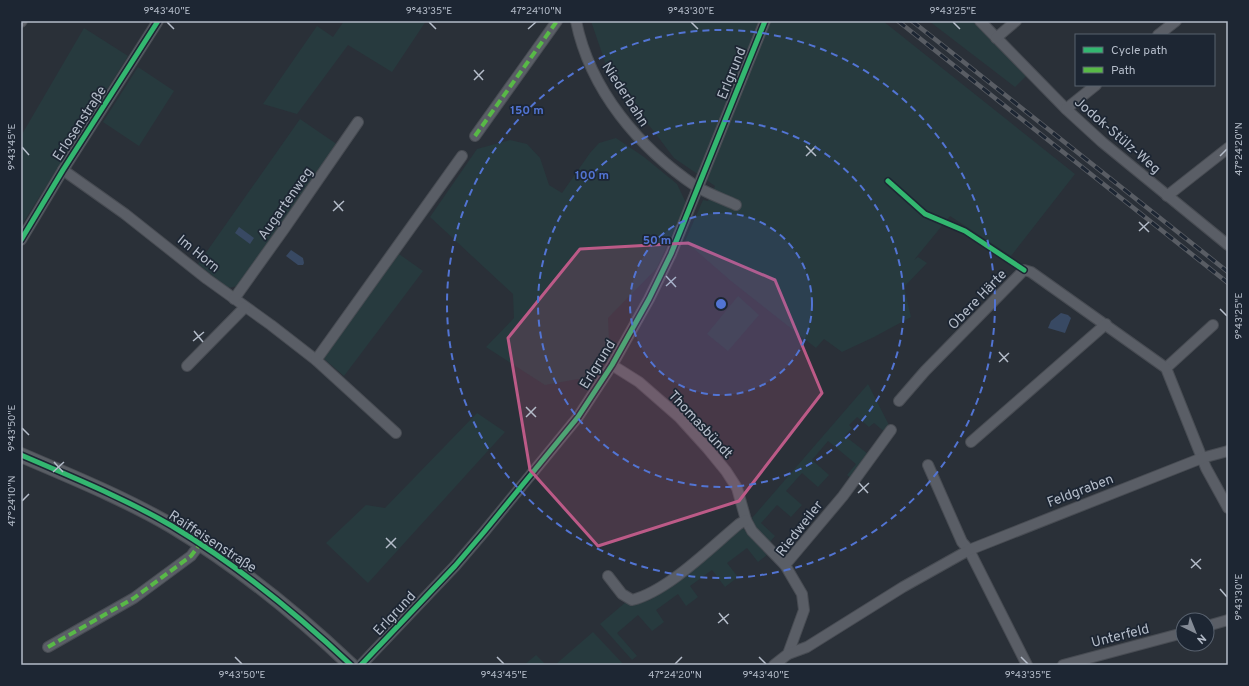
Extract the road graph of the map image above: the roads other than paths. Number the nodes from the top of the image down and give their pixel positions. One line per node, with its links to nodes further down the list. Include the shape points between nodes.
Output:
1 (158, 21): 16 (street, Erlosenstraße)
2 (557, 21): 13 (street)
3 (576, 21): 17 (street, Niederbahn, via 586,56 613,105 638,138 664,162)
4 (764, 21): 17 (street, Erlgrund)
5 (980, 21): 9 (street, Jodok-Stülz-Weg)
6 (1016, 21): 9 (street)
7 (1176, 21): 8 (street)
8 (1159, 34)
9 (996, 38): 11 (street, Jodok-Stülz-Weg)
10 (1095, 86): 11 (street)
11 (1066, 109): 18 (street, Jodok-Stülz-Weg)
12 (358, 122): 22 (street, Augartenweg)
13 (475, 136)
14 (1228, 148): 18 (street)
15 (462, 156): 26 (street)
16 (63, 170): 20 (street, Erlosenstraße); 22 (street, Im Horn, via 125,214)
17 (698, 187): 19 (street, Niederbahn); 27 (street, Erlgrund, via 671,254)
18 (1167, 196): 21 (street, Jodok-Stülz-Weg)
19 (736, 206)
20 (21, 240)
21 (1228, 245)
22 (234, 299): 23 (street, Im Horn)
23 (245, 307): 26 (street, Im Horn); 28 (street)
24 (1106, 324): 29 (street, Obere Härte); 30 (street, Obere Härte, via 1031,272 1024,270); 33 (street)
25 (1213, 325): 29 (street)
26 (316, 360): 32 (street, Im Horn)
27 (612, 365): 39 (street, Thomasbündt, via 639,382 679,417 708,449 737,488); 50 (street, Erlgrund, via 578,417 489,526)
28 (187, 366)
29 (1166, 368): 36 (street)
30 (899, 401)
31 (891, 430): 42 (street, Riedweiler, via 842,496)
32 (396, 433)
33 (970, 442)
34 (1228, 451): 36 (street, Feldgraben)
35 (21, 455): 40 (street, Raiffeisenstraße, via 118,498)
36 (1202, 458): 38 (street); 41 (street, Feldgraben)
37 (928, 465): 41 (street, via 962,542)
38 (1228, 508)
39 (746, 520): 42 (street, Thomasbündt, via 752,531); 43 (street, via 661,588 645,597 632,600 622,594)
40 (200, 544): 47 (street, Raiffeisenstraße, via 191,556 134,598); 49 (street, Raiffeisenstraße, via 278,599)
41 (969, 550): 48 (street, Feldgraben, via 903,587 807,647); 52 (street)
42 (785, 565): 48 (street, Riedweiler, via 802,594 804,610)
43 (608, 576)
44 (1228, 620): 45 (street)
45 (1215, 624)
46 (1175, 635): 53 (street, Unterfeld)
47 (48, 647)
48 (788, 654): 51 (street, Feldgraben)
49 (351, 665)
50 (361, 665)
51 (774, 665)
52 (1027, 665)
53 (1063, 665)

